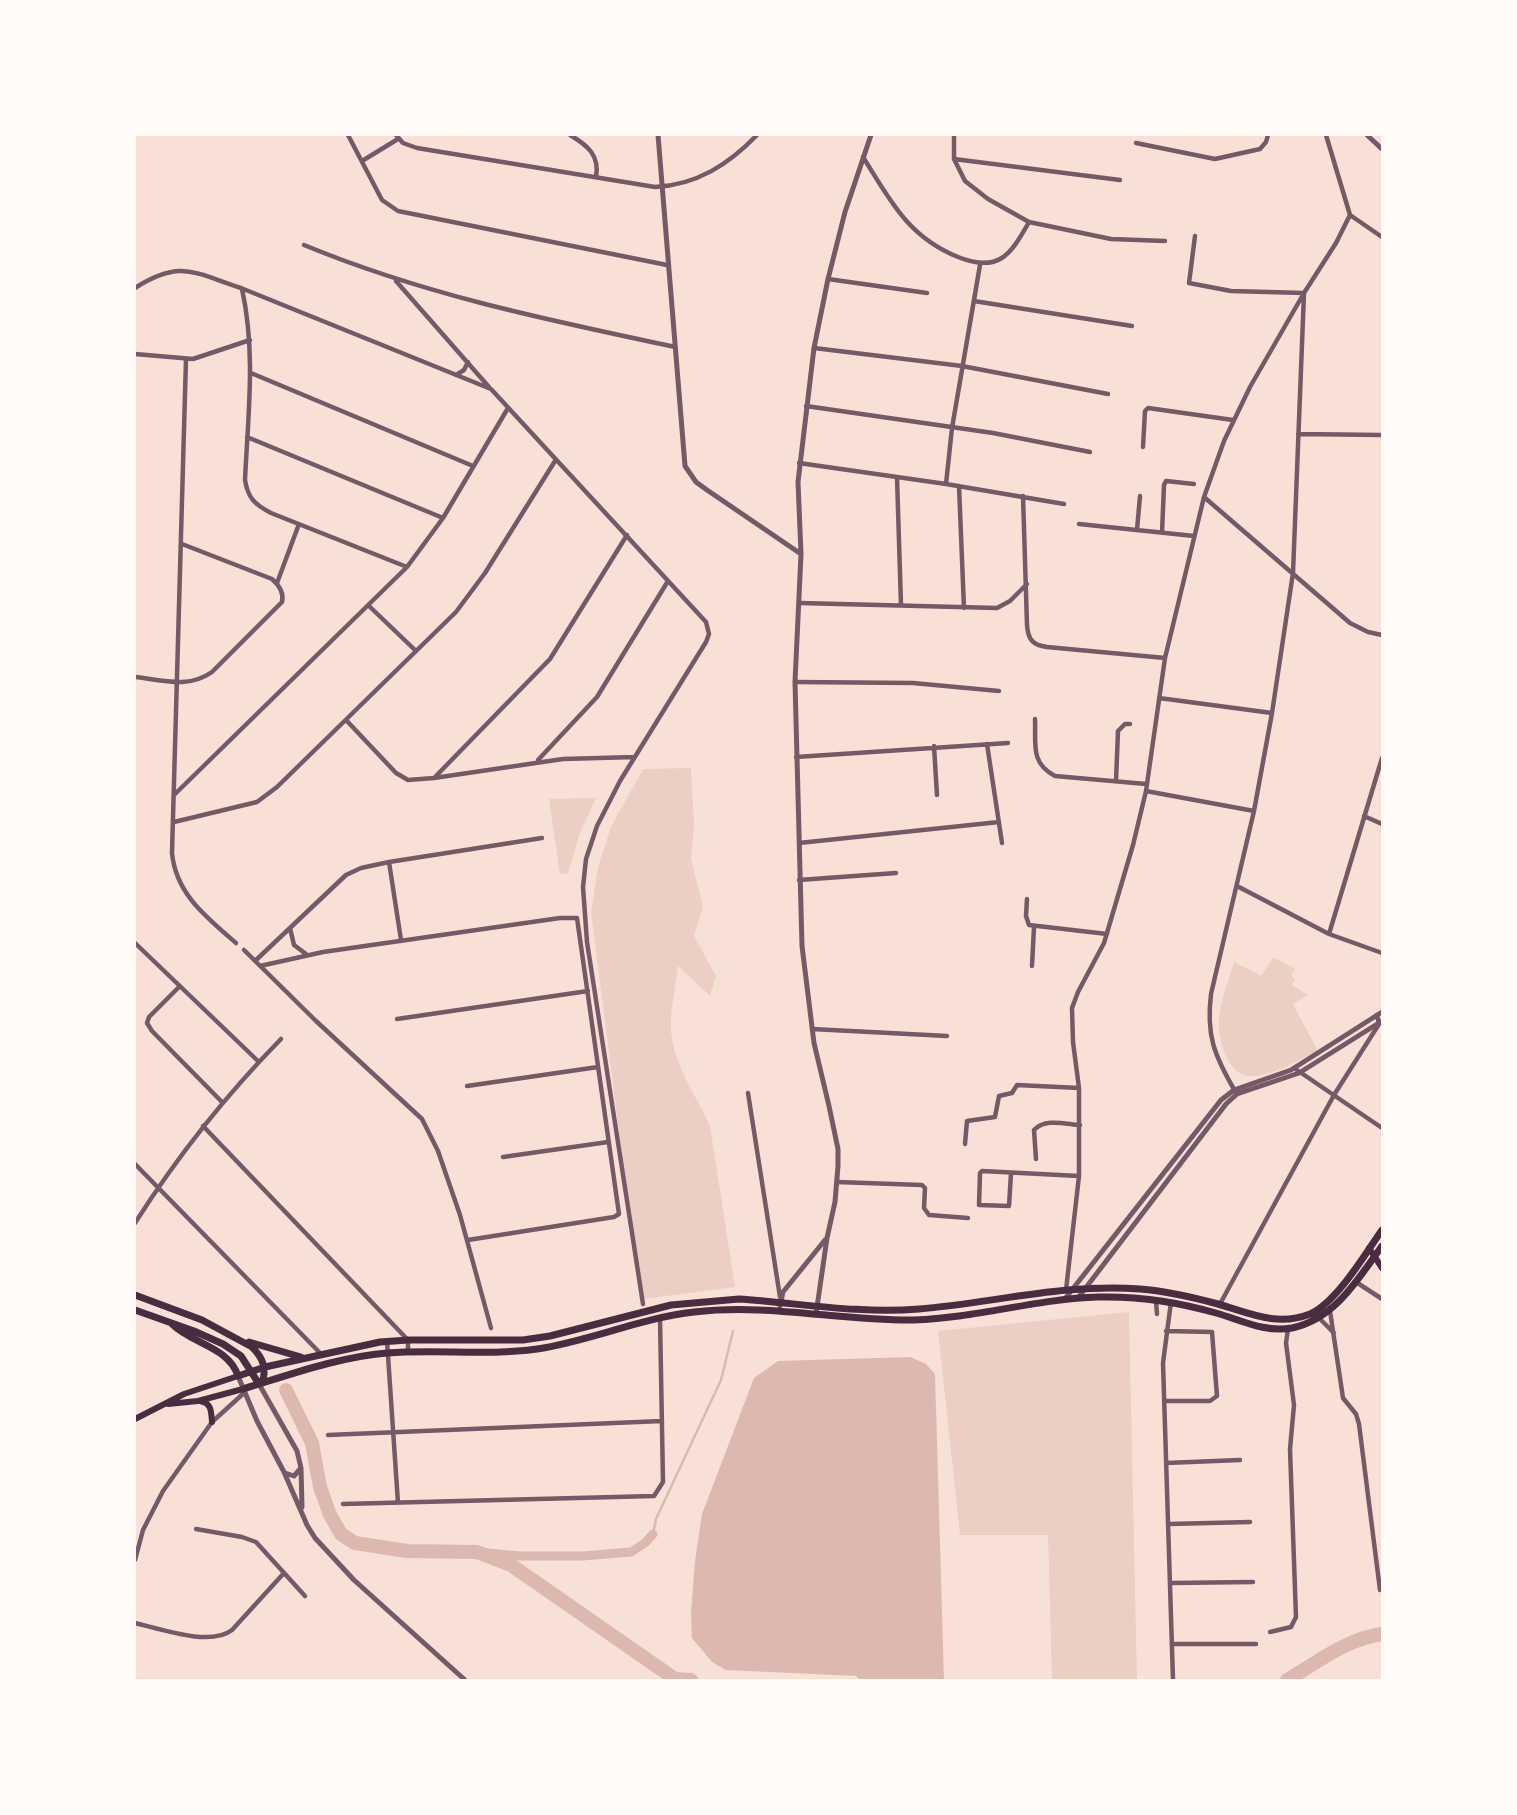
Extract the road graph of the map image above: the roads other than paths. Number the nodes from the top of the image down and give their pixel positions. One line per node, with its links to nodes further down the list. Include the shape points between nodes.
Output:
1 (348, 135): 15 (street)
2 (570, 135): 16 (street, via 596,158)
3 (658, 135): 18 (street)
4 (757, 135): 18 (street, via 715,171)
5 (871, 135): 13 (street)
6 (954, 135): 14 (street)
7 (1268, 135): 11 (street, via 1261,149 1215,159)
8 (1326, 135): 19 (street)
9 (1367, 135): 12 (street)
10 (397, 137): 15 (street); 16 (street, via 417,148)
11 (1136, 143)
12 (1382, 149)
13 (862, 156): 26 (street, via 910,227 939,249); 27 (street)
14 (954, 159): 17 (street); 20 (street, via 974,190)
15 (362, 161): 25 (street, via 382,200 398,211)
16 (596, 177): 18 (street)
17 (1120, 180)
18 (662, 187): 25 (street)
19 (1350, 215): 22 (street); 32 (street)
20 (1029, 222): 23 (street, via 1111,239); 26 (street, via 1004,257)
21 (1195, 236): 32 (street, via 1189,283 1231,291)
22 (1382, 237)
23 (1166, 241)
24 (304, 245): 28 (street)
25 (667, 265): 36 (street)
26 (980, 265): 33 (street)
27 (828, 279): 31 (street); 37 (street)
28 (395, 280): 36 (street, via 487,306); 40 (street)
29 (135, 288): 30 (street, via 177,270)
30 (242, 288): 35 (street); 43 (street)
31 (927, 293)
32 (1304, 293): 48 (street); 50 (street)
33 (974, 301): 34 (street); 41 (street)
34 (1132, 326)
35 (250, 340): 39 (street); 42 (street)
36 (675, 347): 74 (street, via 682,453 690,475)
37 (814, 348): 41 (street); 46 (street)
38 (135, 354): 39 (street)
39 (186, 359): 73 (street)
40 (468, 362): 43 (street); 44 (street)
41 (962, 366): 45 (street); 49 (street)
42 (251, 373): 52 (street); 57 (street)
43 (455, 375): 44 (street)
44 (491, 389): 47 (street)
45 (1108, 394)
46 (806, 407): 49 (street); 56 (street)
47 (508, 408): 55 (street); 57 (street)
48 (1233, 420): 53 (street, via 1148,408); 64 (street)
49 (951, 428): 54 (street); 59 (street)
50 (1298, 435): 51 (street); 76 (street)
51 (1382, 435)
52 (247, 437): 66 (street); 67 (street, via 247,495 256,505)
53 (1143, 447)
54 (1090, 452)
55 (555, 461): 71 (street); 85 (street, via 478,583)
56 (799, 463): 58 (street); 74 (street)
57 (473, 466): 66 (street)
58 (897, 477): 59 (street); 82 (street)
59 (946, 484): 61 (street)
60 (1194, 484): 70 (street, via 1166,481)
61 (959, 486): 62 (street); 83 (street)
62 (1023, 496): 65 (street); 79 (street)
63 (1140, 496): 69 (street)
64 (1203, 497): 72 (street); 76 (street)
65 (1064, 505)
66 (443, 519): 75 (street)
67 (299, 524): 75 (street); 78 (street)
68 (1079, 524): 69 (street)
69 (1137, 530): 70 (street)
70 (1162, 533): 72 (street)
71 (627, 535): 77 (street); 103 (street, via 550,659)
72 (1194, 536): 86 (street)
73 (181, 544): 78 (street); 88 (street)
74 (801, 554): 80 (street)
75 (407, 567): 81 (street)
76 (1293, 573): 84 (street, via 1350,623); 92 (street)
77 (668, 581): 99 (street, via 706,622 709,634); 102 (street, via 597,697)
78 (277, 583): 88 (street, via 283,597 276,610 212,672 199,681)
79 (1027, 583): 83 (street, via 1001,607); 86 (street, via 1028,637 1034,644)
80 (800, 603): 82 (street); 89 (street)
81 (368, 605): 85 (street); 107 (street)
82 (901, 605): 83 (street)
83 (964, 608)
84 (1382, 635)
85 (416, 651): 94 (street)
86 (1165, 659): 91 (street)
87 (135, 677): 88 (street)
88 (178, 682): 107 (street)
89 (795, 682): 90 (street, via 913,682); 100 (street)
90 (999, 691)
91 (1159, 698): 92 (street); 105 (street)
92 (1272, 713): 109 (street)
93 (1035, 719): 104 (street, via 1036,758 1049,773)
94 (346, 720): 103 (street, via 402,778); 111 (street, via 257,802)
95 (1130, 724): 104 (street, via 1118,731)
96 (1008, 743): 97 (street)
97 (987, 744): 98 (street); 112 (street)
98 (934, 746): 100 (street); 108 (street)
99 (635, 757): 102 (street); 183 (street, via 597,826 583,887 587,942)
100 (796, 757): 115 (street)
101 (1382, 758): 110 (street)
102 (537, 761): 103 (street)
103 (434, 778)
104 (1115, 781): 105 (street)
105 (1146, 784): 106 (street)
106 (1146, 791): 109 (street); 124 (street)
107 (175, 795): 111 (street)
108 (937, 795)
109 (1254, 811): 120 (street)
110 (1364, 816): 113 (street); 125 (street)
111 (174, 822): 128 (street, via 173,865 185,894)
112 (999, 822): 115 (street); 116 (street)
113 (1382, 824)
114 (542, 838): 117 (street)
115 (799, 843): 119 (street)
116 (1002, 843)
117 (389, 862): 122 (street, via 346,875); 126 (street)
118 (896, 873): 119 (street)
119 (799, 880): 140 (street)
120 (1237, 886): 125 (street); 148 (street, via 1208,1013 1210,1041)
121 (1027, 899): 123 (street, via 1027,921)
122 (290, 927): 131 (street, via 294,945); 132 (street)
123 (1034, 927): 124 (street); 134 (street)
124 (1107, 934): 147 (street, via 1072,1008)
125 (1329, 934): 130 (street)
126 (401, 940): 131 (street); 136 (street, via 576,917)
127 (135, 943): 135 (street)
128 (236, 943)
129 (244, 950): 132 (street)
130 (1382, 953)
131 (307, 955): 133 (street)
132 (255, 961): 133 (street)
133 (260, 966): 169 (street, via 422,1119 438,1151)
134 (1032, 967)
135 (180, 986): 143 (street); 151 (street, via 146,1023)
136 (588, 991): 138 (street); 144 (street)
137 (1380, 1013): 139 (street); 145 (street)
138 (397, 1019)
139 (1381, 1023): 145 (street); 150 (street)
140 (812, 1029): 141 (street); 163 (street, via 838,1149)
141 (947, 1036)
142 (282, 1040): 143 (street)
143 (259, 1062): 151 (street)
144 (598, 1067): 146 (street); 156 (street)
145 (1296, 1070): 148 (street); 150 (street)
146 (467, 1086)
147 (1079, 1088): 153 (street); 157 (street, via 1016,1085 1012,1093 999,1096 995,1117 967,1121)
148 (1236, 1092): 152 (street, via 1221,1100)
149 (748, 1093): 182 (street)
150 (1334, 1095): 155 (street); 185 (street)
151 (223, 1103): 154 (street)
152 (1214, 1115): 175 (street); 176 (street)
153 (1080, 1125): 159 (street, via 1038,1125 1034,1130); 162 (street)
154 (204, 1126): 164 (street); 200 (street)
155 (1382, 1128)
156 (608, 1142): 158 (street); 169 (street, via 618,1216)
157 (965, 1144)
158 (503, 1157)
159 (1036, 1158)
160 (135, 1164): 164 (street)
161 (1011, 1173): 161 (street, via 981,1171 979,1205 1009,1206); 162 (street)
162 (1079, 1176): 176 (street)
163 (837, 1182): 165 (street, via 922,1185 929,1215); 168 (street)
164 (158, 1187): 166 (street); 205 (street)
165 (968, 1218)
166 (135, 1223)
167 (1382, 1230): 171 (main road)
168 (827, 1238): 182 (street); 184 (street)
169 (468, 1240): 194 (street)
170 (1382, 1246): 172 (main road)
171 (1369, 1248): 172 (main road); 185 (main road, via 1337,1292 1312,1313 1274,1320)
172 (1375, 1256): 173 (main road); 174 (main road)
173 (1382, 1268)
174 (1355, 1282): 179 (street); 187 (main road)
175 (1085, 1289): 176 (main road); 178 (street); 185 (main road, via 1143,1289)
176 (1067, 1294): 178 (main road); 184 (main road, via 916,1309); 188 (main road, via 936,1319)
177 (135, 1295): 199 (main road)
178 (1078, 1298): 180 (main road)
179 (1382, 1298)
180 (1156, 1300): 181 (main road); 189 (street)
181 (1171, 1302): 195 (main road); 197 (street)
182 (780, 1303): 184 (main road); 188 (main road); 190 (main road); 200 (main road, via 732,1299 671,1305 523,1340)
183 (643, 1304)
184 (817, 1305): 188 (street)
185 (1220, 1305)
186 (135, 1310): 192 (main road)
187 (1330, 1311): 191 (main road); 198 (street)
188 (816, 1314)
189 (1157, 1314)
190 (660, 1317): 203 (main road, via 538,1349); 216 (street)
191 (1319, 1318): 196 (main road); 198 (street)
192 (173, 1324): 208 (main road, via 223,1344 241,1356); 209 (main road, via 224,1356)
193 (1162, 1324): 197 (street)
194 (491, 1328)
195 (1277, 1329): 196 (main road); 202 (street)
196 (1288, 1329): 202 (street)
197 (1166, 1331): 213 (street); 213 (street, via 1210,1331 1216,1399)
198 (1334, 1333): 234 (street, via 1343,1398 1359,1424)
199 (241, 1340): 206 (main road); 207 (main road, via 258,1353)
200 (408, 1340): 201 (main road); 203 (street)
201 (387, 1341): 204 (street); 205 (main road)
202 (1286, 1343): 237 (street, via 1294,1405 1290,1449 1296,1617 1291,1627)
203 (408, 1352): 204 (main road)
204 (388, 1353): 210 (main road); 218 (street)
205 (322, 1354): 206 (main road)
206 (305, 1358): 207 (main road)
207 (265, 1367): 208 (main road); 210 (main road)
208 (251, 1371): 209 (main road); 210 (main road)
209 (238, 1376): 211 (street); 214 (main road)
210 (260, 1384): 211 (main road); 222 (street, via 297,1451)
211 (243, 1391): 212 (main road); 217 (street); 223 (street)
212 (198, 1401): 214 (main road); 217 (main road, via 211,1408)
213 (1165, 1401): 221 (street)
214 (162, 1404): 215 (main road)
215 (135, 1419)
216 (662, 1421): 218 (street); 224 (street, via 663,1482 654,1496)
217 (212, 1422): 230 (street, via 158,1499)
218 (391, 1431): 219 (street); 224 (street)
219 (328, 1435)
220 (1240, 1460): 221 (street)
221 (1166, 1463): 228 (street)
222 (301, 1468): 223 (street, via 291,1477); 226 (street)
223 (284, 1472): 226 (street)
224 (398, 1503): 225 (street)
225 (343, 1504)
226 (302, 1510): 240 (street, via 310,1532 343,1569)
227 (1250, 1522): 228 (street)
228 (1169, 1524): 233 (street)
229 (196, 1529): 231 (street, via 250,1539)
230 (135, 1560)
231 (284, 1573): 235 (street); 236 (street, via 222,1637)
232 (1253, 1582): 233 (street)
233 (1171, 1583): 238 (street)
234 (1380, 1590)
235 (305, 1596)
236 (135, 1623)
237 (1270, 1632)
238 (1172, 1644): 239 (street); 241 (street)
239 (1256, 1644)
240 (465, 1680)
241 (1173, 1680)

